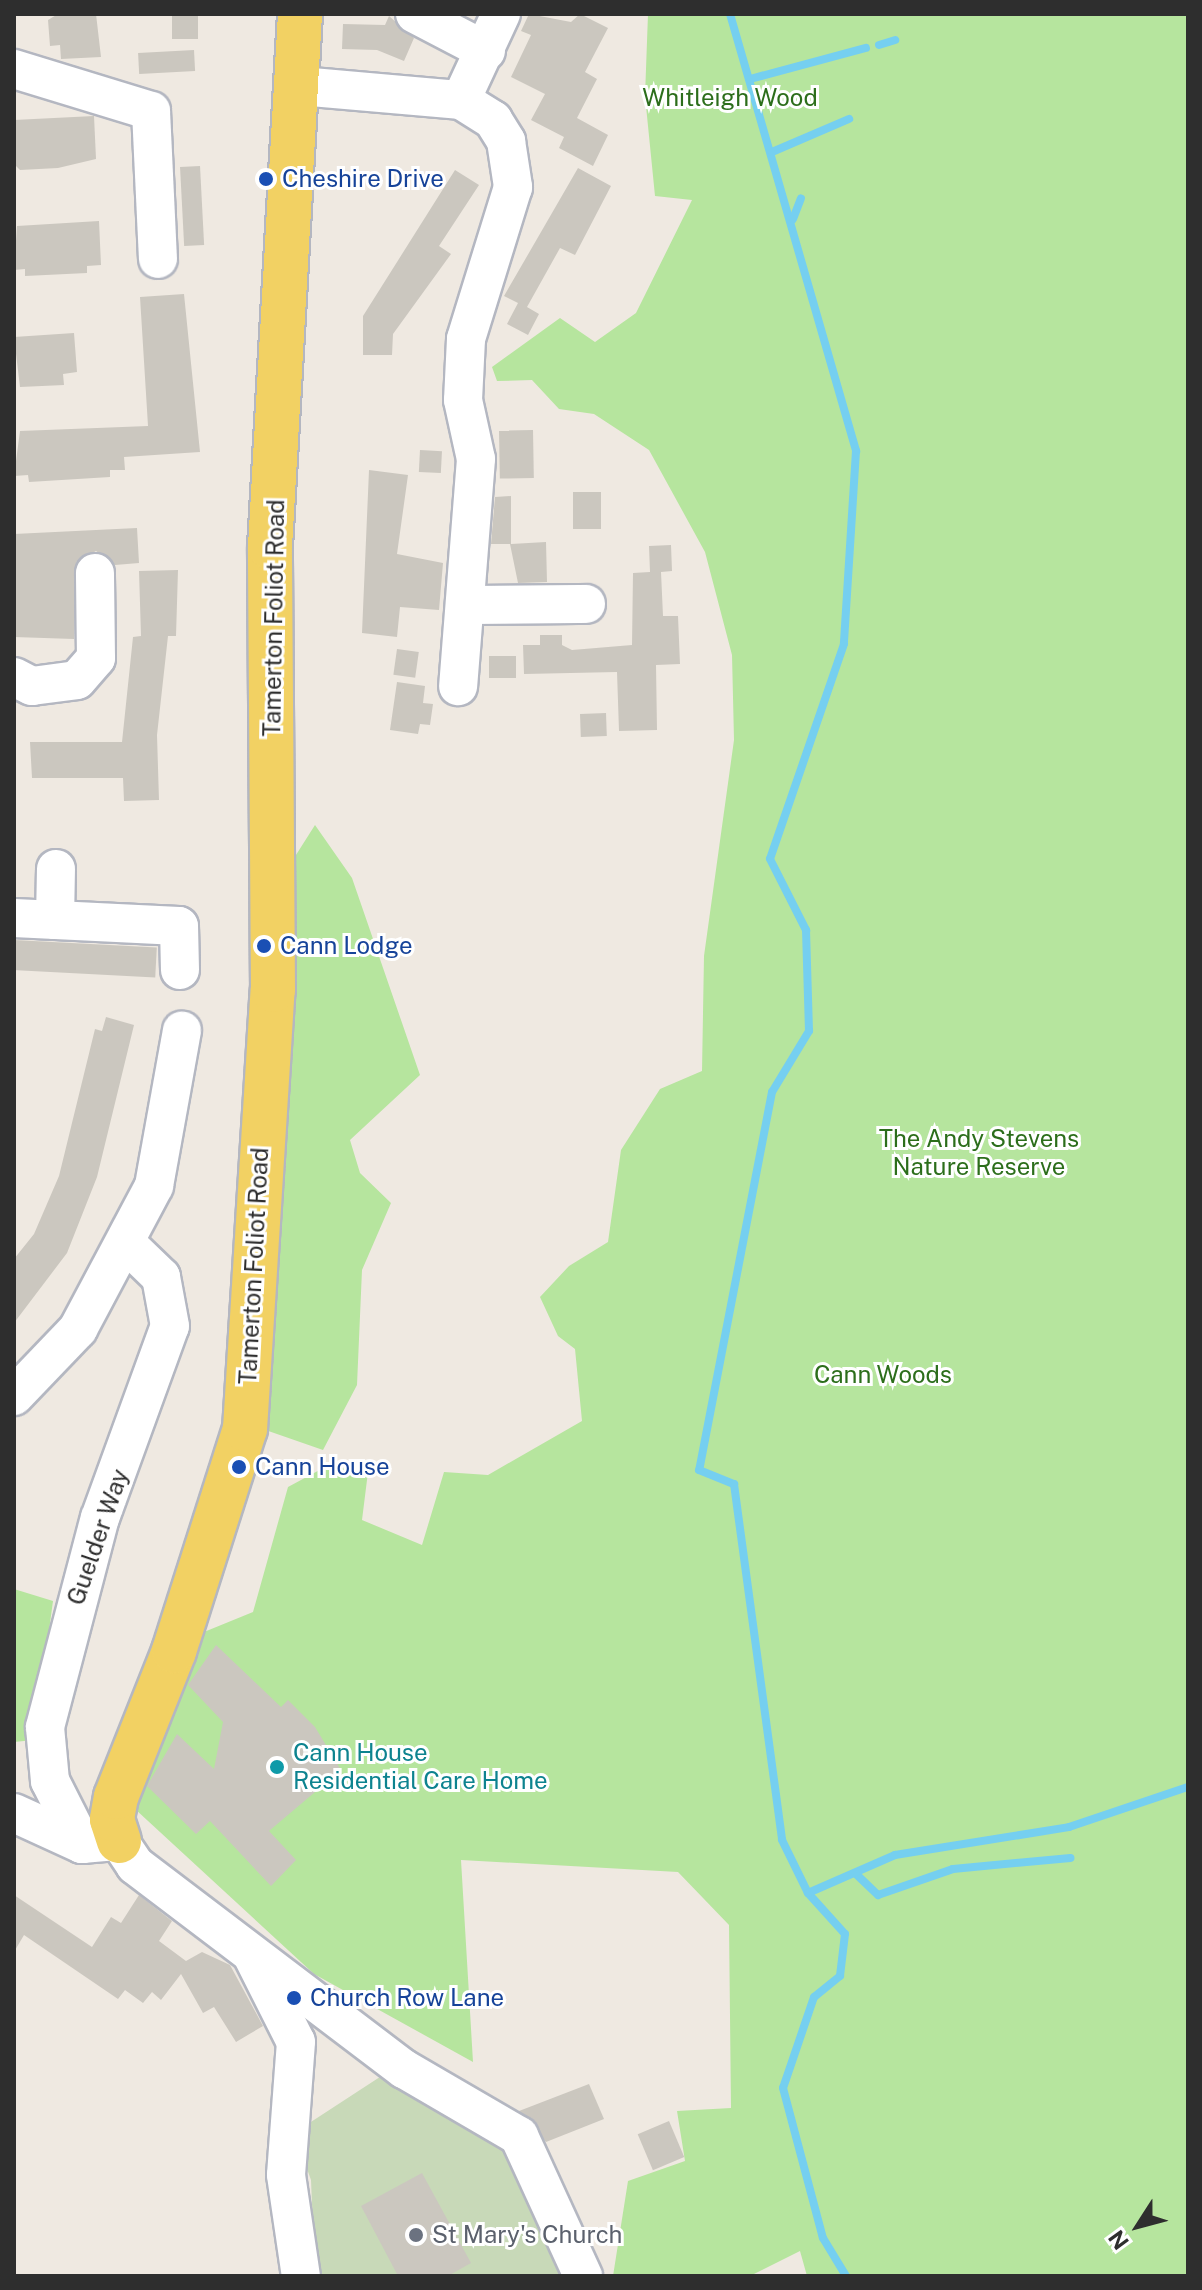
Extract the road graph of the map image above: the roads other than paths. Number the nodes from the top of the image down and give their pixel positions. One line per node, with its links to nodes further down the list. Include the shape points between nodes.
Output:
1 (300, 14): 6 (main road, Tamerton Foliot Road)
2 (415, 14): 4 (street)
3 (501, 14): 4 (street)
4 (486, 51): 7 (street)
5 (14, 69): 8 (street, via 151,111)
6 (300, 86): 7 (street); 22 (main road, Tamerton Foliot Road, via 270,547 273,990 245,1429 174,1651)
7 (461, 100): 11 (street, via 500,131 513,187 466,339 463,400 476,459)
8 (158, 259)
9 (95, 573): 12 (street, via 96,658 77,680 32,686)
10 (586, 604): 11 (street)
11 (465, 605): 13 (street)
12 (14, 677)
13 (458, 686)
14 (56, 869): 16 (street)
15 (14, 918): 16 (street)
16 (55, 920): 17 (street, via 179,926)
17 (180, 970)
18 (182, 1030): 19 (street, via 154,1186)
19 (127, 1244): 20 (street, via 78,1329); 22 (street, Guelder Way, via 161,1277 170,1326 100,1518 45,1727 50,1781)
20 (14, 1396)
21 (14, 1813): 22 (street)
22 (100, 1842): 23 (street)
23 (248, 1947): 24 (street, via 296,2042 286,2175); 25 (street, via 404,2069 519,2136)
24 (301, 2276)
25 (583, 2276)

